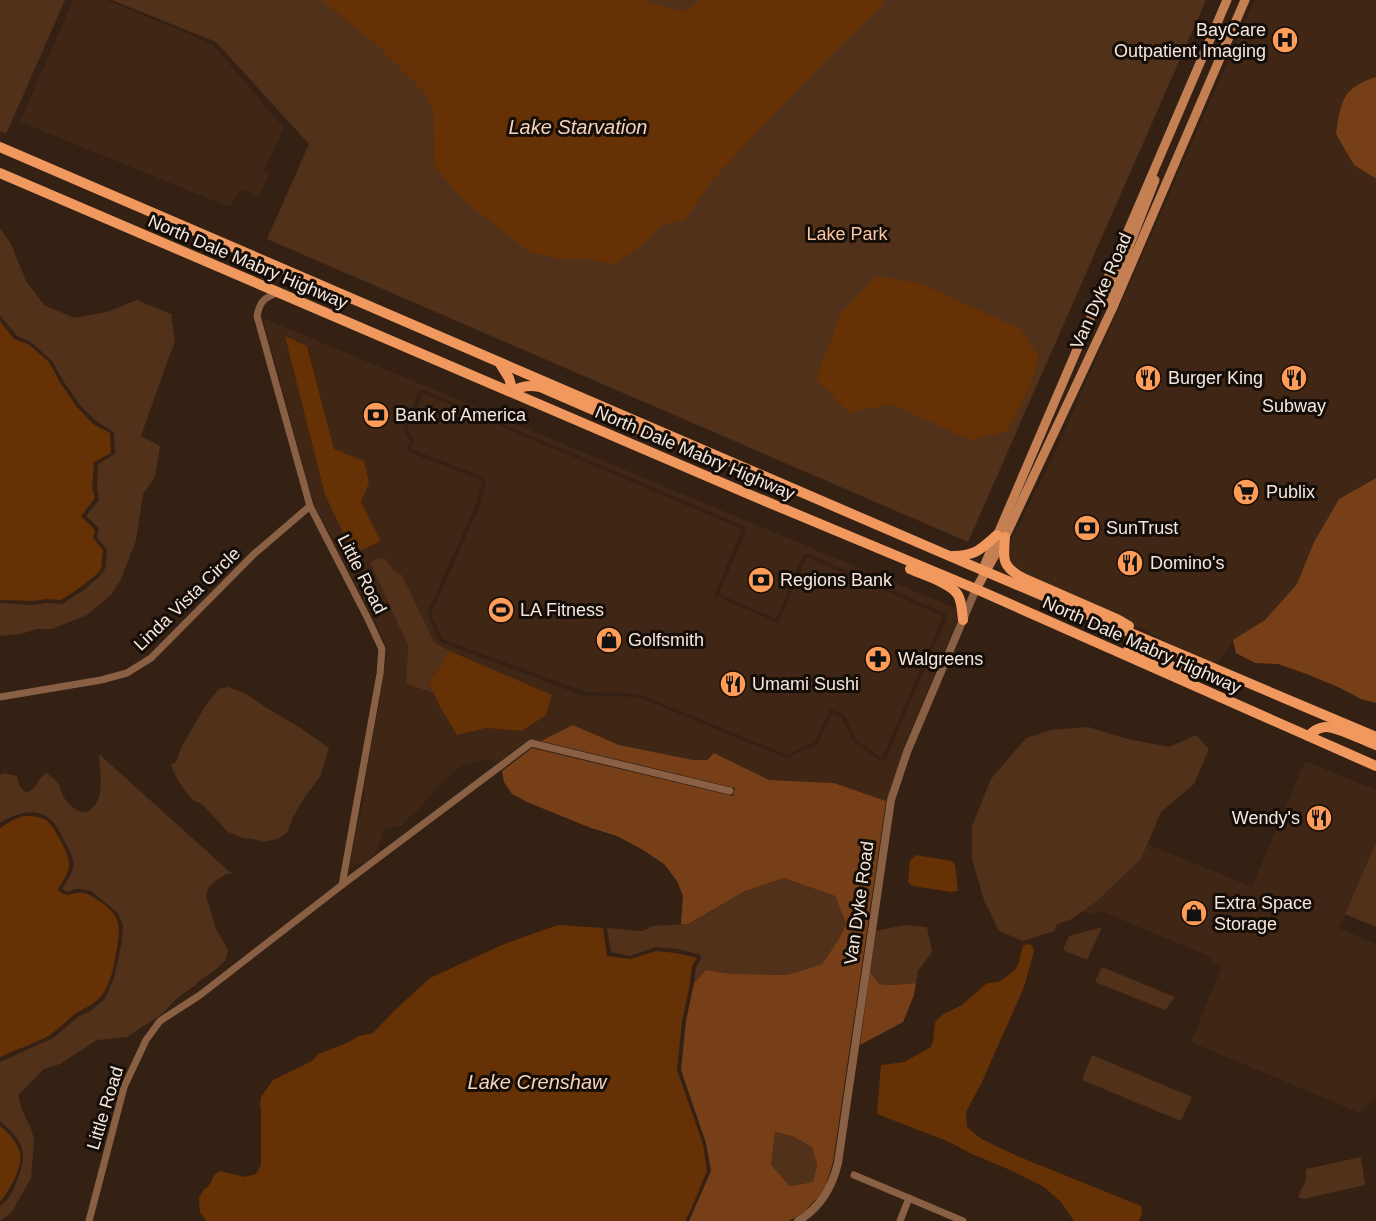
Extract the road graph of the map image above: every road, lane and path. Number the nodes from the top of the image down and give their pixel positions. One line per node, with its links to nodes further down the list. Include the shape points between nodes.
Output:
1 (1227, 0): 3 (main road, Van Dyke Road)
2 (1245, 0): 7 (main road, Van Dyke Road)
3 (1171, 129): 7 (main road, via 1152,191 1111,293); 13 (main road, Van Dyke Road)
4 (0, 147): 8 (main road, North Dale Mabry Highway)
5 (0, 173): 6 (main road, North Dale Mabry Highway)
6 (277, 292): 9 (main road, North Dale Mabry Highway); 12 (street, Little Road, via 259,305 257,316)
7 (1113, 307): 13 (main road, Van Dyke Road)
8 (499, 362): 9 (main road); 11 (main road, North Dale Mabry Highway)
9 (513, 392): 10 (main road, North Dale Mabry Highway); 11 (main road, via 520,387 540,387 637,429)
10 (524, 397): 16 (main road, North Dale Mabry Highway); 17 (main road, via 540,410 613,444 946,585 958,596)
11 (658, 430): 14 (main road, North Dale Mabry Highway)
12 (310, 506): 21 (street, Linda Vista Circle, via 254,554 151,658 127,673); 27 (street, Little Road, via 382,649)
13 (1001, 536): 14 (main road, via 976,553); 15 (main road, Van Dyke Road); 19 (main road, via 1003,555 1011,572 1117,619)
14 (950, 556): 15 (main road, North Dale Mabry Highway)
15 (984, 571): 16 (main road, Van Dyke Road); 19 (main road, North Dale Mabry Highway)
16 (976, 589): 17 (street, Van Dyke Road); 18 (main road, North Dale Mabry Highway)
17 (963, 620): 31 (street, Van Dyke Road, via 891,800 835,1176 816,1207)
18 (1082, 637): 20 (main road, via 1100,638 1192,674); 22 (main road, North Dale Mabry Highway)
19 (1168, 649): 20 (main road, North Dale Mabry Highway)
20 (1208, 666): 23 (main road, North Dale Mabry Highway)
21 (0, 697)
22 (1309, 736): 24 (main road, via 1316,729 1327,727); 25 (main road, North Dale Mabry Highway)
23 (1376, 737)
24 (1376, 745)
25 (1376, 766)
26 (730, 791): 27 (street, Little Road, via 531,743)
27 (342, 885): 30 (street, Little Road, via 200,995 160,1021 146,1040 124,1087)
28 (854, 1175): 29 (street)
29 (909, 1198): 32 (street); 33 (street)
30 (89, 1221)
31 (798, 1221)
32 (900, 1221)
33 (963, 1221)

